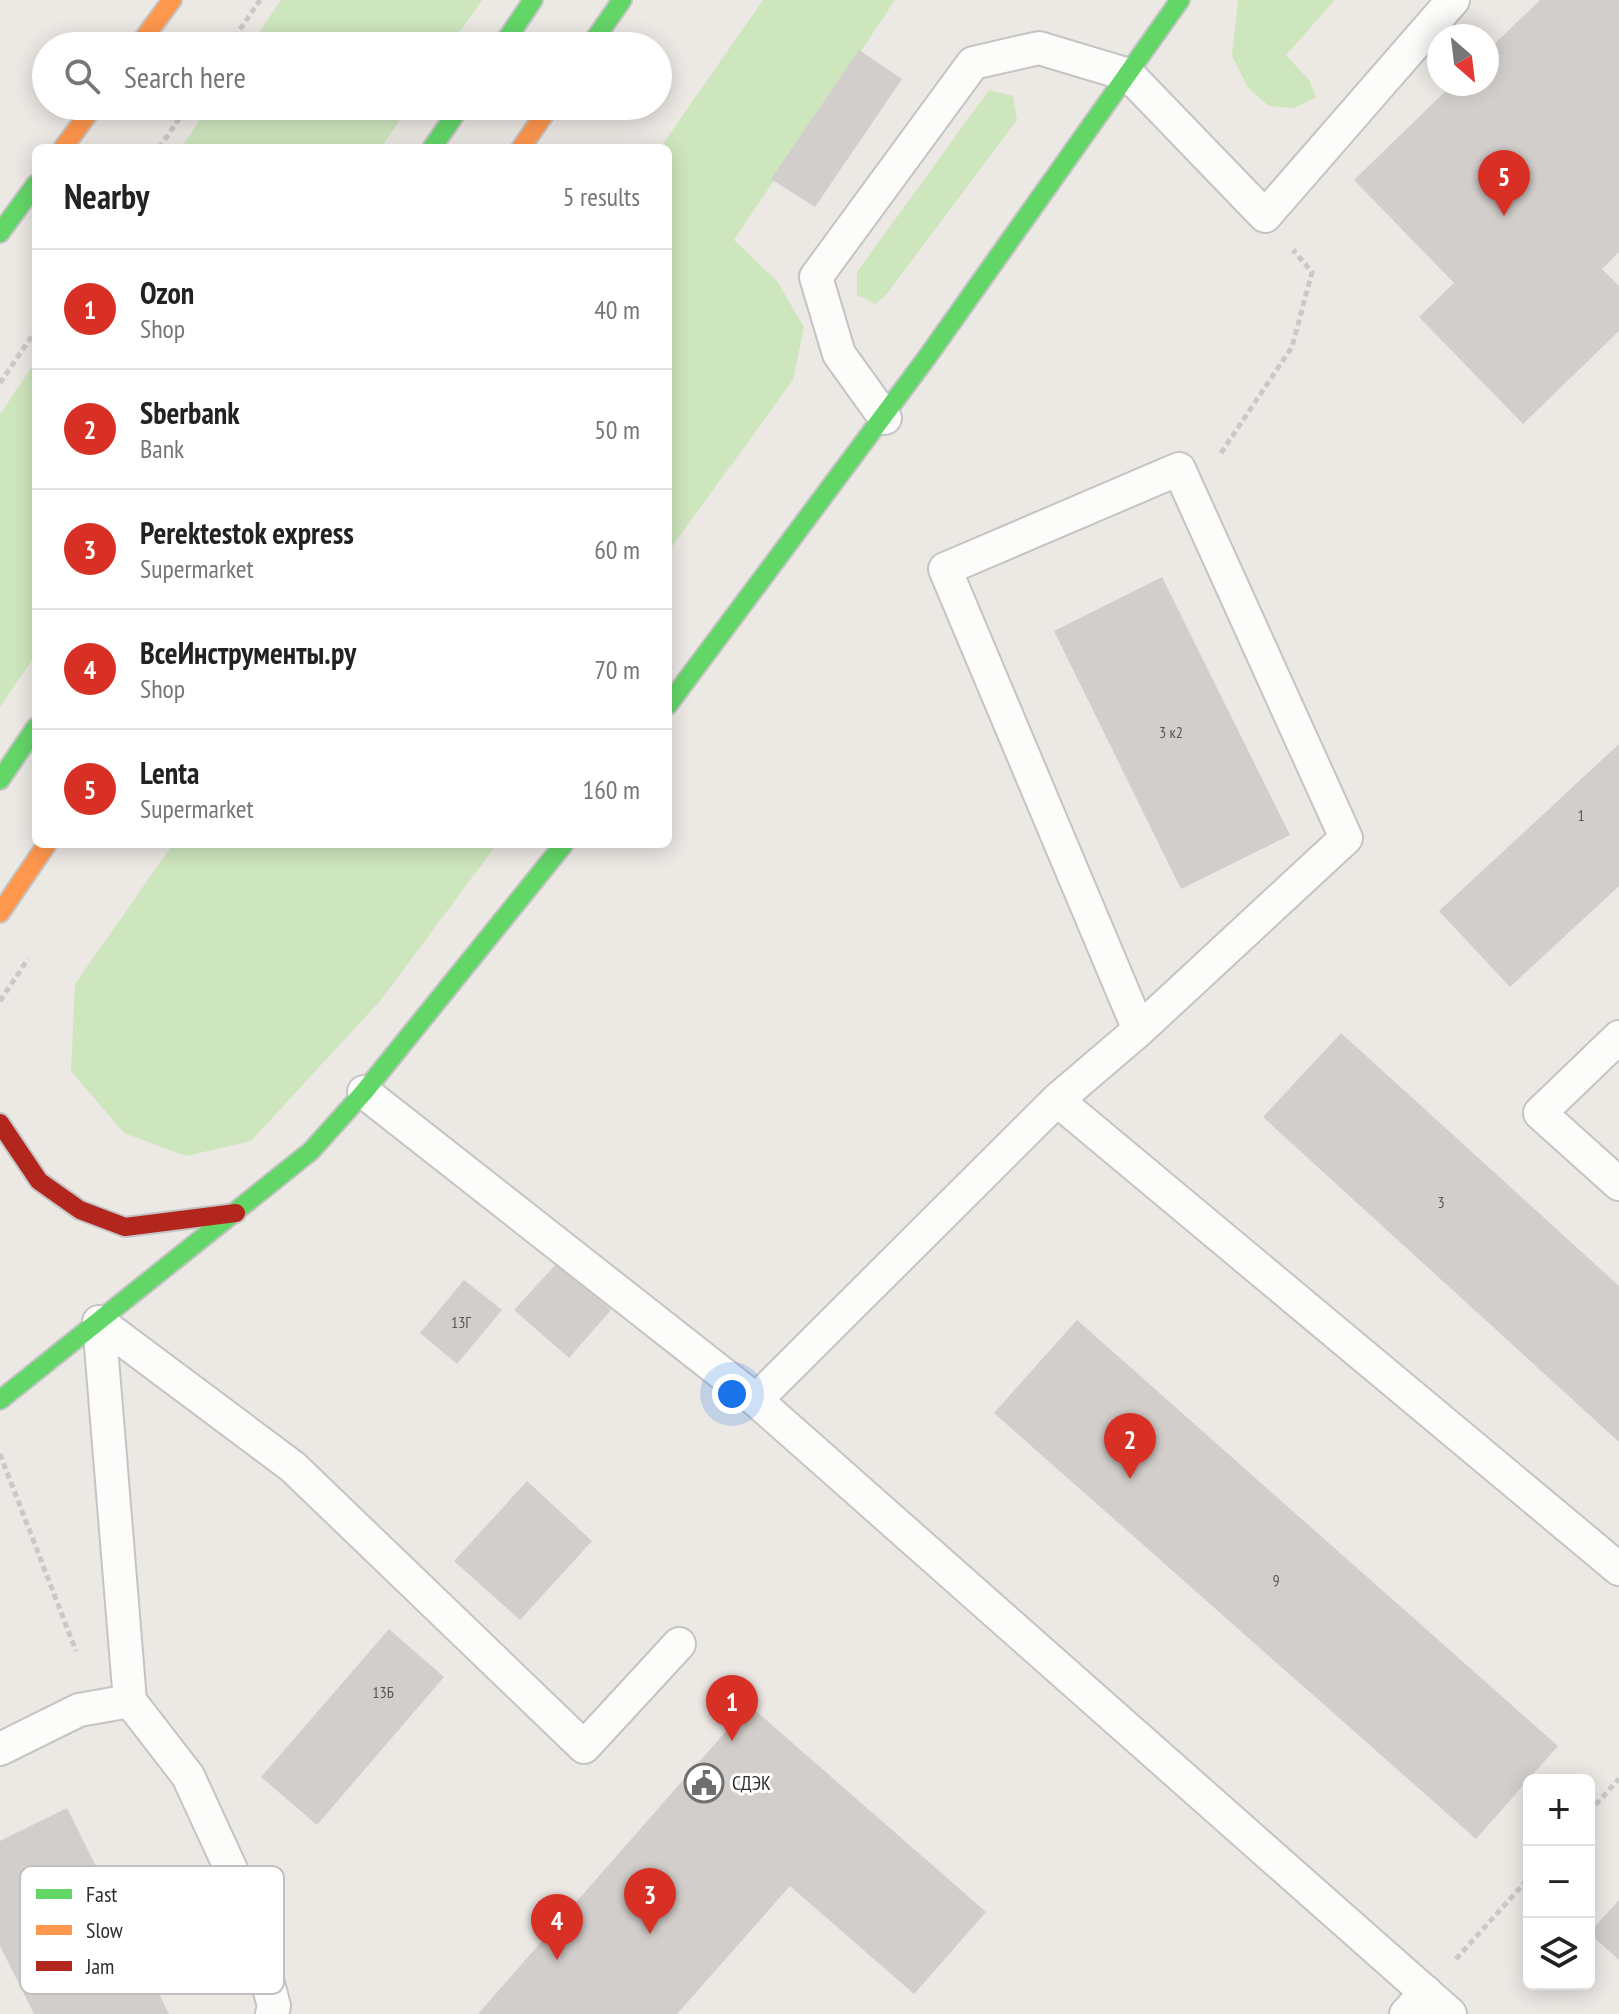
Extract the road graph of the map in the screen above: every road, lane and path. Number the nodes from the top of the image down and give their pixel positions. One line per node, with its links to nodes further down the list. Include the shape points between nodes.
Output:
1 (172, 0): 7 (street)
2 (260, 0): 8 (path)
3 (533, 0): 9 (street)
4 (622, 0): 10 (street)
5 (1180, 0): 11 (street)
6 (1453, 0): 21 (lane)
7 (148, 32)
8 (238, 32)
9 (511, 32)
10 (600, 32)
11 (1129, 75): 21 (lane); 25 (street); 25 (lane, via 1039,48 973,63 816,277 839,354)
12 (84, 120): 16 (street)
13 (178, 120): 17 (path)
14 (451, 120): 18 (street)
15 (540, 120): 19 (street)
16 (66, 144)
17 (162, 144)
18 (435, 144)
19 (524, 144)
20 (32, 189): 22 (street)
21 (1265, 216): 26 (path, via 1312,272 1292,347)
22 (0, 233)
23 (32, 336): 24 (path)
24 (0, 383)
25 (885, 418): 27 (street)
26 (1192, 497): 33 (lane, via 1346,838); 33 (lane, via 1179,469 945,569)
27 (672, 700)
28 (32, 733): 29 (street)
29 (0, 780)
30 (44, 848): 32 (street)
31 (561, 848): 35 (street)
32 (0, 913)
33 (1139, 1030): 36 (lane)
34 (1619, 1037): 38 (lane, via 1540,1113)
35 (364, 1092): 39 (street, via 311,1151); 42 (lane)
36 (1057, 1100): 42 (lane); 44 (lane)
37 (0, 1123): 39 (street, via 39,1181 80,1210 125,1227)
38 (1619, 1184)
39 (238, 1212): 40 (street)
40 (99, 1322): 41 (street); 45 (lane, via 293,1467 584,1747); 46 (lane)
41 (0, 1400)
42 (756, 1400): 54 (lane)
43 (0, 1454): 47 (path, via 83,1670)
44 (1619, 1569)
45 (679, 1644)
46 (130, 1701): 47 (lane); 51 (lane, via 188,1776)
47 (79, 1710): 48 (lane)
48 (0, 1749)
49 (1619, 1779): 50 (path)
50 (1595, 1805)
51 (229, 1866)
52 (1523, 1885): 54 (path)
53 (271, 1994): 55 (lane)
54 (1416, 2003): 56 (lane)
55 (272, 2014)
56 (1450, 2014)

